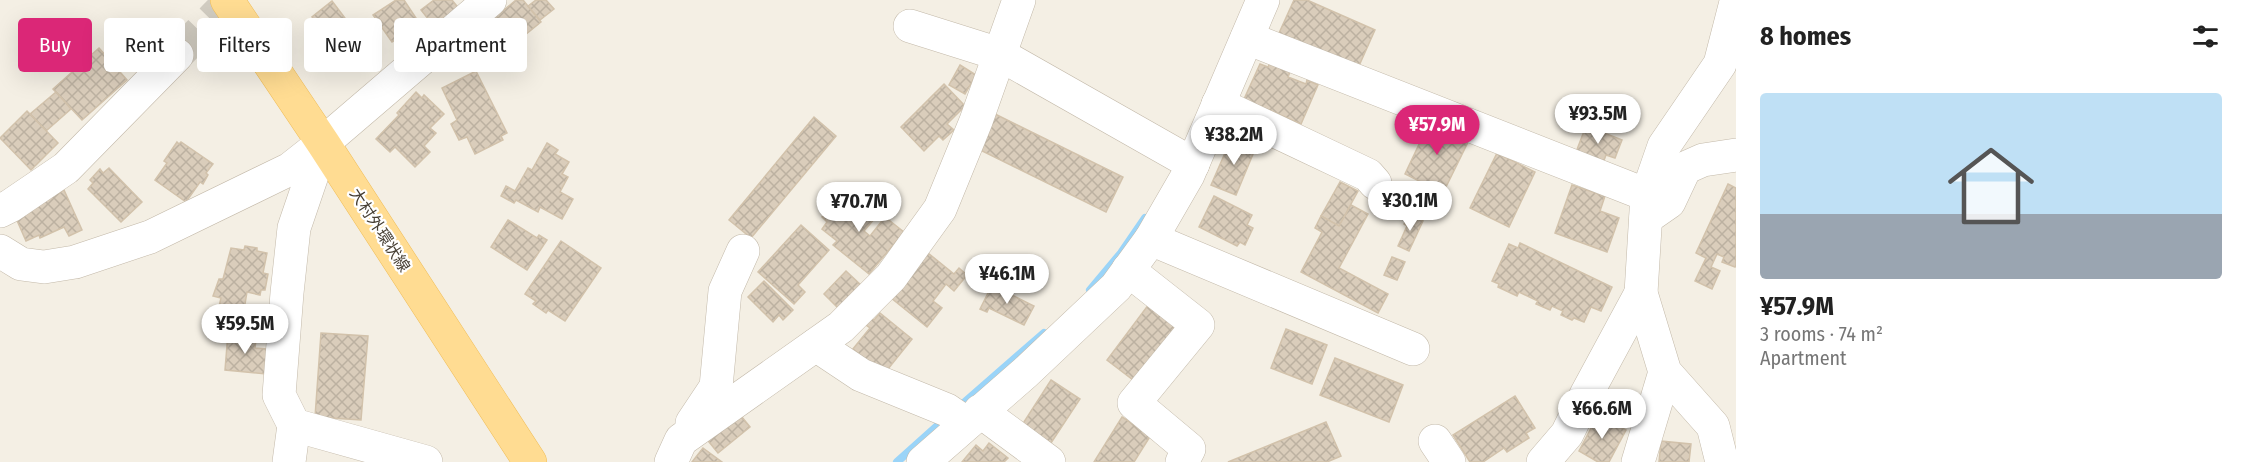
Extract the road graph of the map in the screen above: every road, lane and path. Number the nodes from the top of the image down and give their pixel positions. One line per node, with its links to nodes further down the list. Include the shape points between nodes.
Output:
1 (227, 0): 11 (main road, 大村外環状線)
2 (490, 0): 11 (street)
3 (1019, 0): 8 (street)
4 (1263, 0): 7 (street)
5 (1736, 2): 15 (street, via 1720,64 1664,146)
6 (910, 26): 8 (street)
7 (1247, 38): 10 (street); 15 (street)
8 (999, 54): 13 (street); 22 (street, via 939,209 891,277 841,327)
9 (160, 72): 16 (street, via 66,168)
10 (1218, 104): 13 (street); 14 (street, via 1368,175)
11 (323, 143): 18 (street, via 290,169 150,237 75,262 44,267 21,264); 26 (street, via 294,228 287,293 279,395); 30 (main road, 大村外環状線)
12 (1736, 155): 15 (street, via 1703,160 1685,168 1669,202)
13 (1183, 158): 17 (street)
14 (1375, 183)
15 (1647, 207): 21 (street)
16 (0, 211)
17 (1151, 239): 20 (street); 23 (street)
18 (0, 251)
19 (743, 251): 27 (street, via 725,291 716,387)
20 (1128, 270): 25 (street, via 1116,287); 33 (street, via 1198,325 1134,403 1189,448)
21 (1641, 293): 24 (street); 34 (street, via 1567,434)
22 (816, 345): 25 (street, via 861,375); 27 (street)
23 (1413, 349)
24 (1665, 372): 35 (street); 36 (street, via 1713,426)
25 (965, 416): 31 (street); 32 (street)
26 (294, 425): 28 (street); 29 (street)
27 (676, 451)
28 (289, 462)
29 (426, 462)
30 (530, 462)
31 (923, 462)
32 (1048, 462)
33 (1182, 462)
34 (1543, 462)
35 (1638, 462)
36 (1722, 462)

